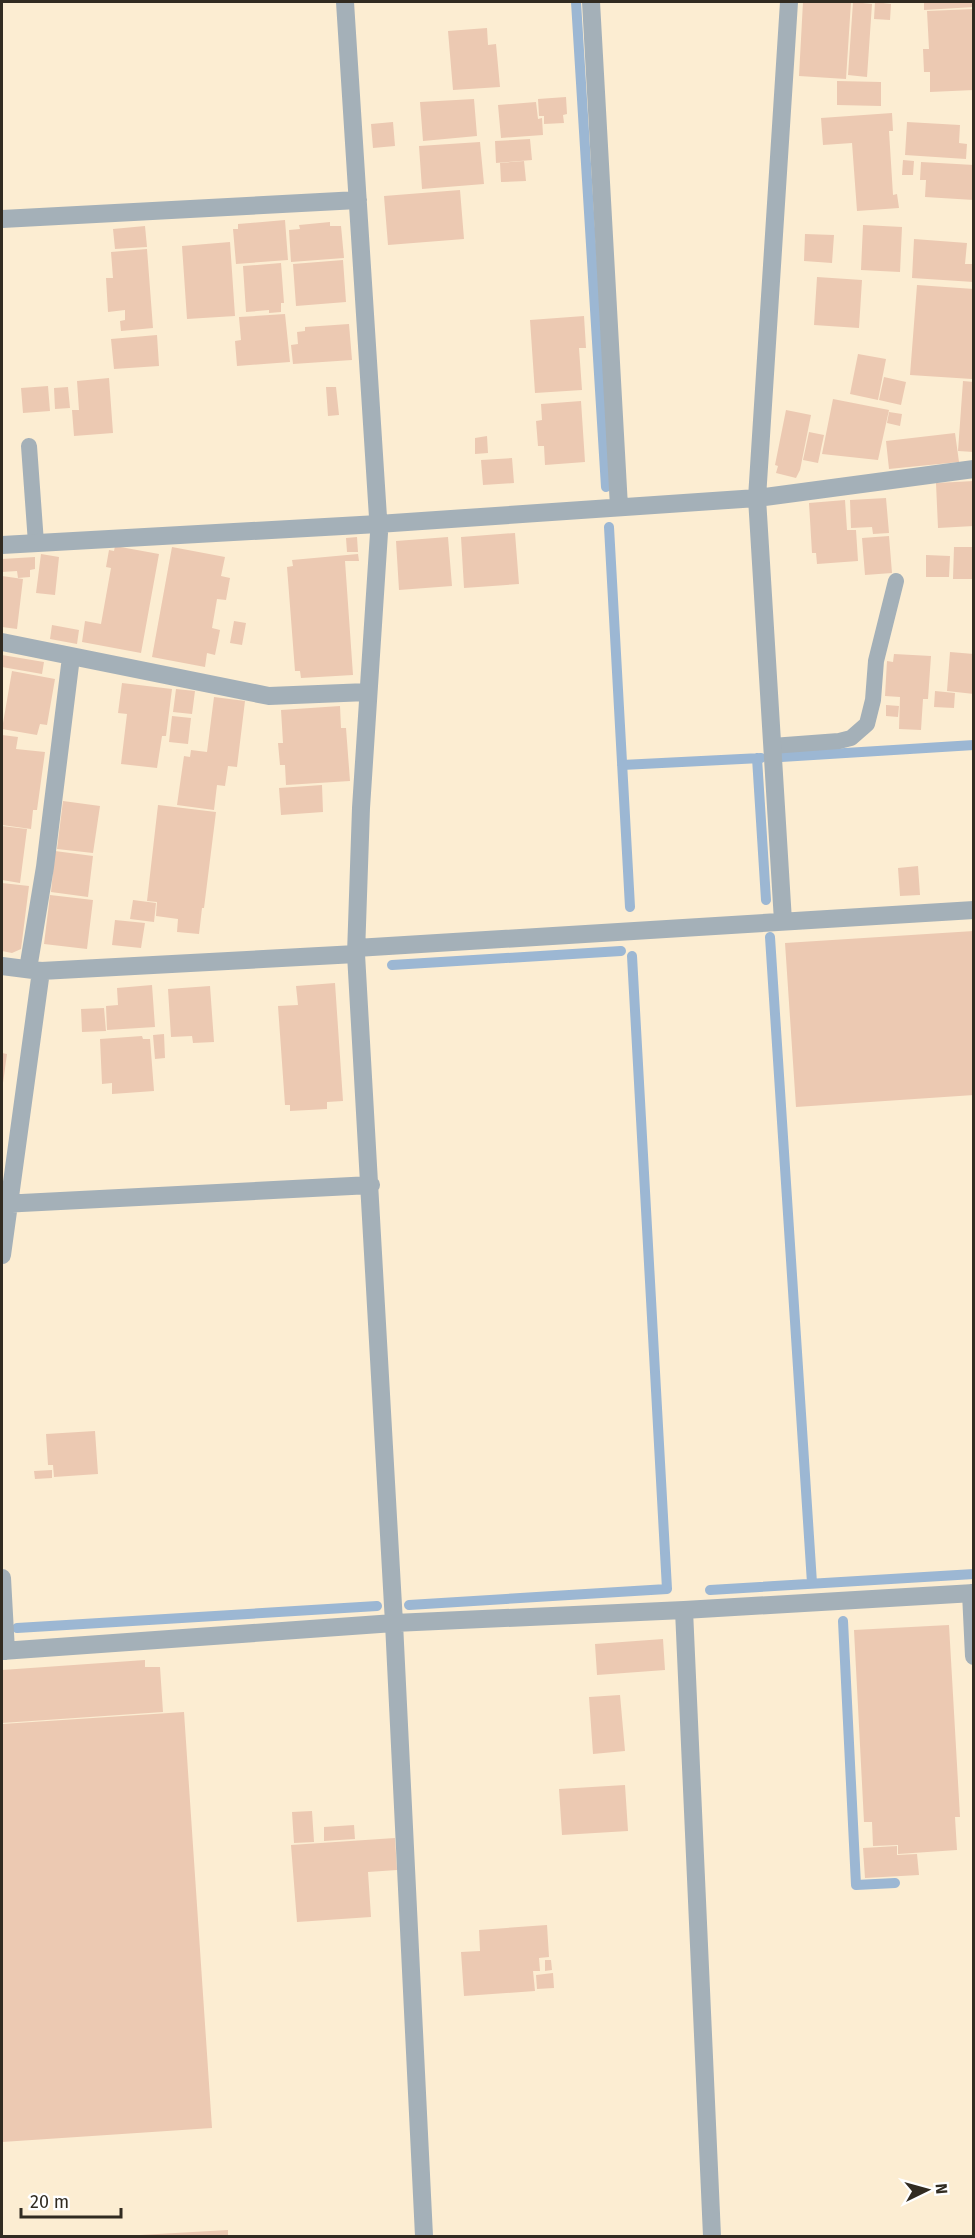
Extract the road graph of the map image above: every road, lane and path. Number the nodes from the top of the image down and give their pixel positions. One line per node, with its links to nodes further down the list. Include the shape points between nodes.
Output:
1 (345, 2): 4 (street)
2 (591, 2): 9 (street)
3 (789, 2): 8 (street)
4 (358, 200): 5 (street); 10 (street)
5 (2, 219)
6 (29, 446): 11 (lane)
7 (974, 469): 8 (street)
8 (758, 498): 9 (street); 17 (street)
9 (619, 507): 10 (street)
10 (378, 524): 11 (street); 16 (street)
11 (36, 543): 12 (street)
12 (2, 544)
13 (896, 581): 17 (lane, via 876,661 867,724 845,740)
14 (2, 642): 15 (street)
15 (71, 657): 16 (street, via 269,696); 22 (street)
16 (368, 692): 20 (street)
17 (772, 746): 19 (street)
18 (974, 910): 19 (street)
19 (783, 921): 20 (street)
20 (356, 951): 22 (street); 23 (street)
21 (2, 966): 22 (street)
22 (34, 970): 24 (street)
23 (370, 1185): 24 (street); 29 (street)
24 (5, 1204): 25 (street)
25 (2, 1255)
26 (2, 1578): 30 (street)
27 (972, 1593): 28 (street); 31 (street)
28 (684, 1610): 29 (street); 33 (street)
29 (394, 1623): 30 (street); 32 (street)
30 (4, 1651)
31 (974, 1656)
32 (424, 2236)
33 (712, 2236)

